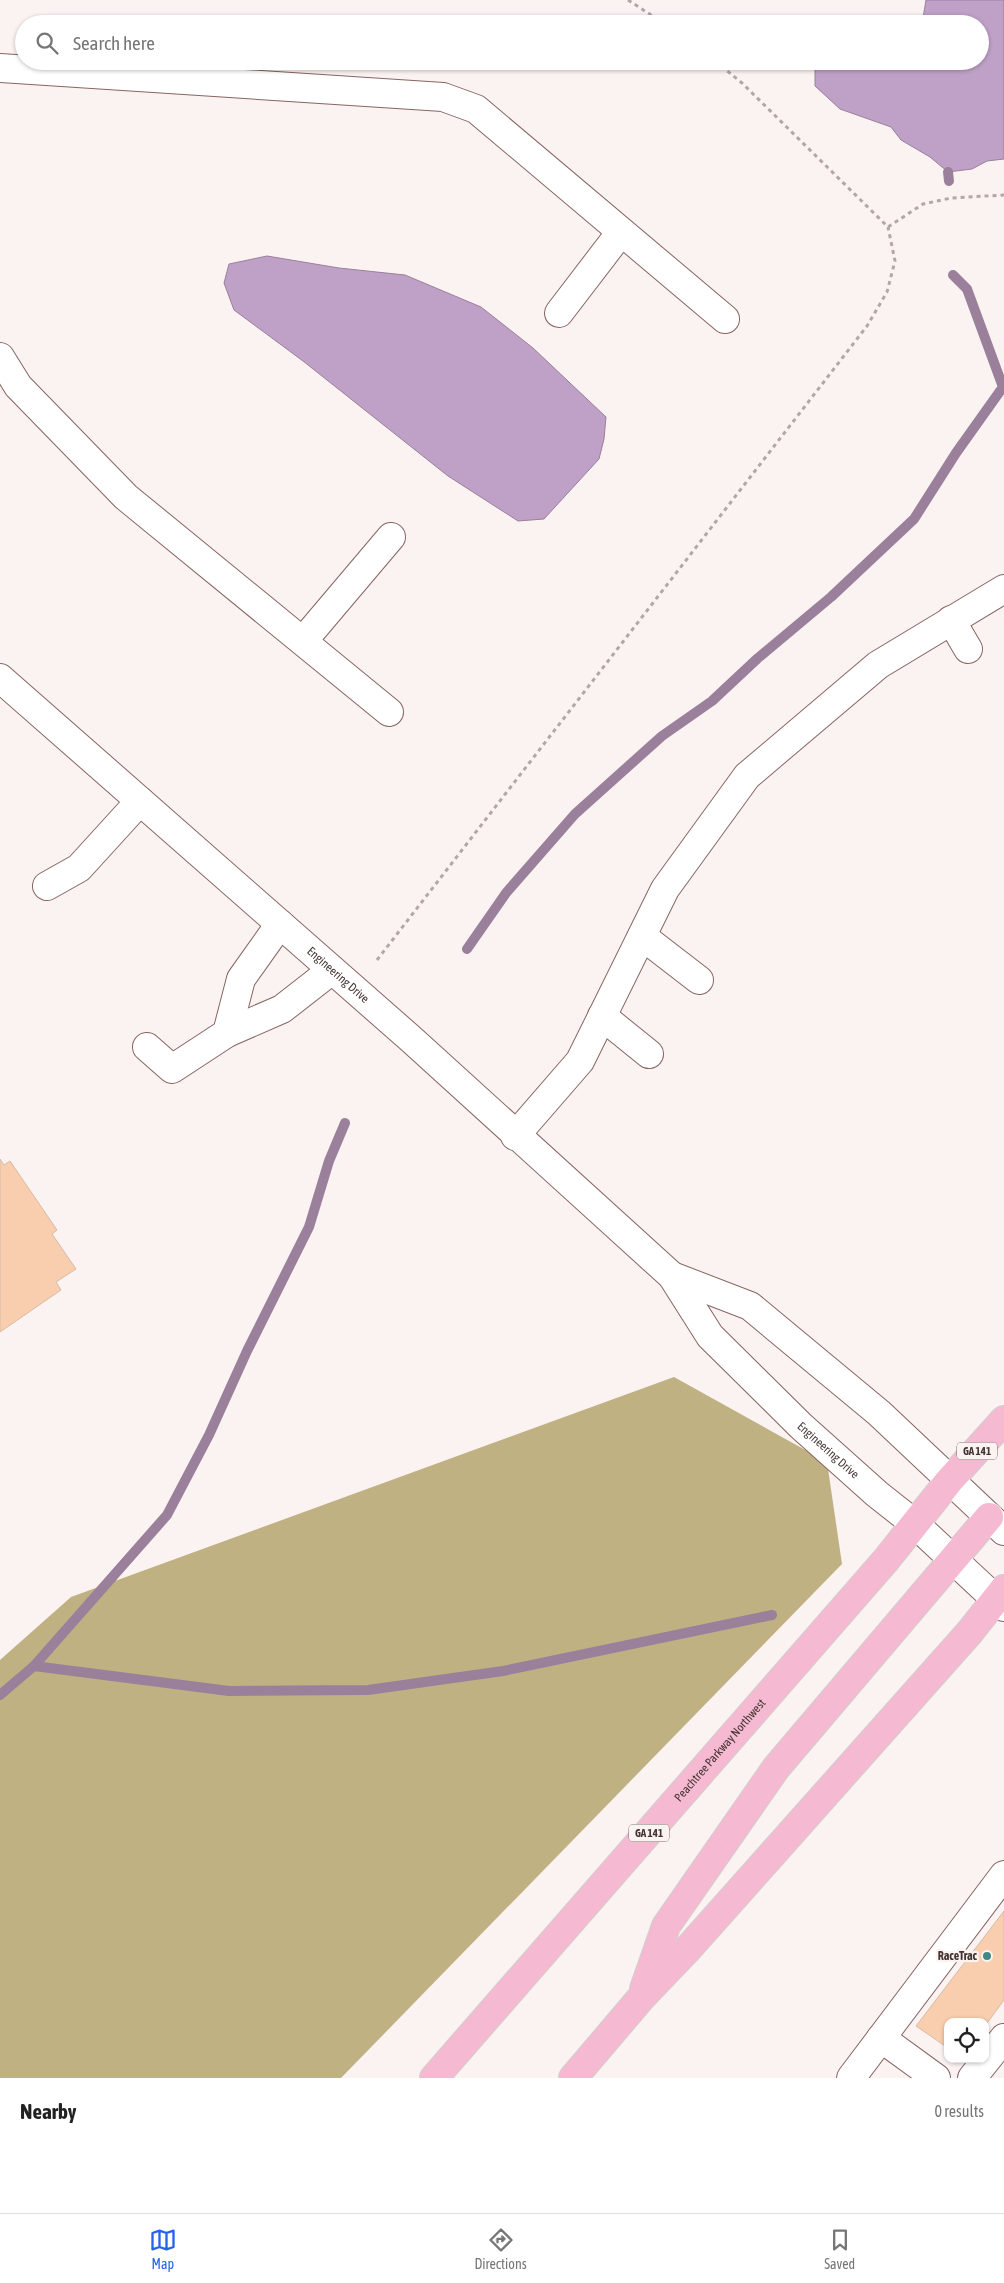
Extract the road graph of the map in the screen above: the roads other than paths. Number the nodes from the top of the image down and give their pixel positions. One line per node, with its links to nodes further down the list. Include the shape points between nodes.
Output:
1 (0, 68): 2 (street)
2 (15, 69)
3 (30, 70): 4 (street, via 443,98 476,109)
4 (621, 232): 5 (street); 6 (street)
5 (559, 313)
6 (725, 319)
7 (0, 357): 11 (street, via 18,386 126,497)
8 (391, 537): 11 (street)
9 (1004, 589): 10 (street)
10 (951, 620): 12 (street); 18 (street, via 878,665 747,776 665,889)
11 (302, 641): 14 (street)
12 (968, 649)
13 (0, 678): 15 (street, Engineering Drive)
14 (389, 712)
15 (140, 801): 16 (street, via 79,868); 17 (street, Engineering Drive)
16 (47, 886)
17 (280, 924): 19 (street, Engineering Drive); 22 (street, via 242,979)
18 (642, 936): 20 (street); 21 (street)
19 (332, 970): 22 (street, via 282,1009); 25 (street, Engineering Drive)
20 (699, 980)
21 (602, 1016): 24 (street); 25 (street, via 580,1061)
22 (227, 1033): 23 (street, via 172,1069)
23 (147, 1047)
24 (649, 1054)
25 (515, 1136): 26 (street, Engineering Drive)
26 (672, 1276): 28 (street, Engineering Drive, via 750,1306 879,1412); 30 (street, Engineering Drive, via 710,1336 801,1426)
27 (1004, 1420): 28 (highway, Peachtree Parkway Northwest / GA 141)
28 (949, 1481): 29 (street, Engineering Drive); 30 (highway, Peachtree Parkway Northwest / GA 141)
29 (997, 1520): 31 (highway)
30 (915, 1524): 31 (street, Engineering Drive); 37 (highway, Peachtree Parkway Northwest / GA 141)
31 (956, 1563): 32 (street, Engineering Drive); 34 (highway, via 776,1768 666,1926)
32 (1001, 1598): 34 (highway, via 693,1944)
33 (1004, 1875): 35 (street)
34 (641, 1998): 38 (highway)
35 (880, 2038): 39 (street); 40 (street)
36 (1004, 2038): 41 (street)
37 (434, 2078)
38 (573, 2078)
39 (851, 2078)
40 (936, 2078)
41 (972, 2078)

